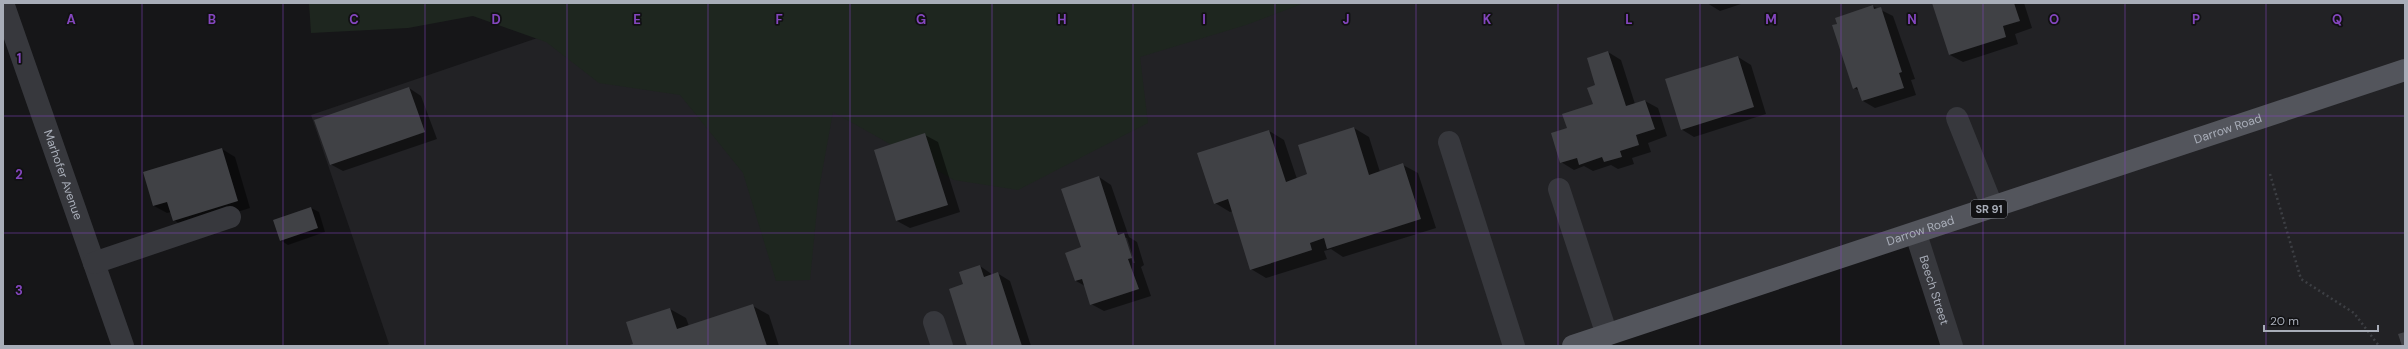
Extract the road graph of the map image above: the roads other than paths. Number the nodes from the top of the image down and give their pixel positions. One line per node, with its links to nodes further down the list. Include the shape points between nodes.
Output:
1 (3, 3): 9 (street, Marhofer Avenue)
2 (2405, 70): 6 (main road, Darrow Road / SR 91)
3 (1957, 118): 6 (street)
4 (1449, 142): 14 (street)
5 (1559, 189): 11 (street)
6 (1993, 208): 8 (main road, Darrow Road / SR 91)
7 (230, 217): 9 (street)
8 (1916, 234): 11 (main road, Darrow Road / SR 91); 16 (street, Beech Street)
9 (94, 263): 12 (street, Marhofer Avenue)
10 (934, 322): 13 (street)
11 (1607, 335): 15 (main road, Darrow Road / SR 91)
12 (123, 346)
13 (942, 346)
14 (1514, 346)
15 (1573, 346)
16 (1952, 346)

